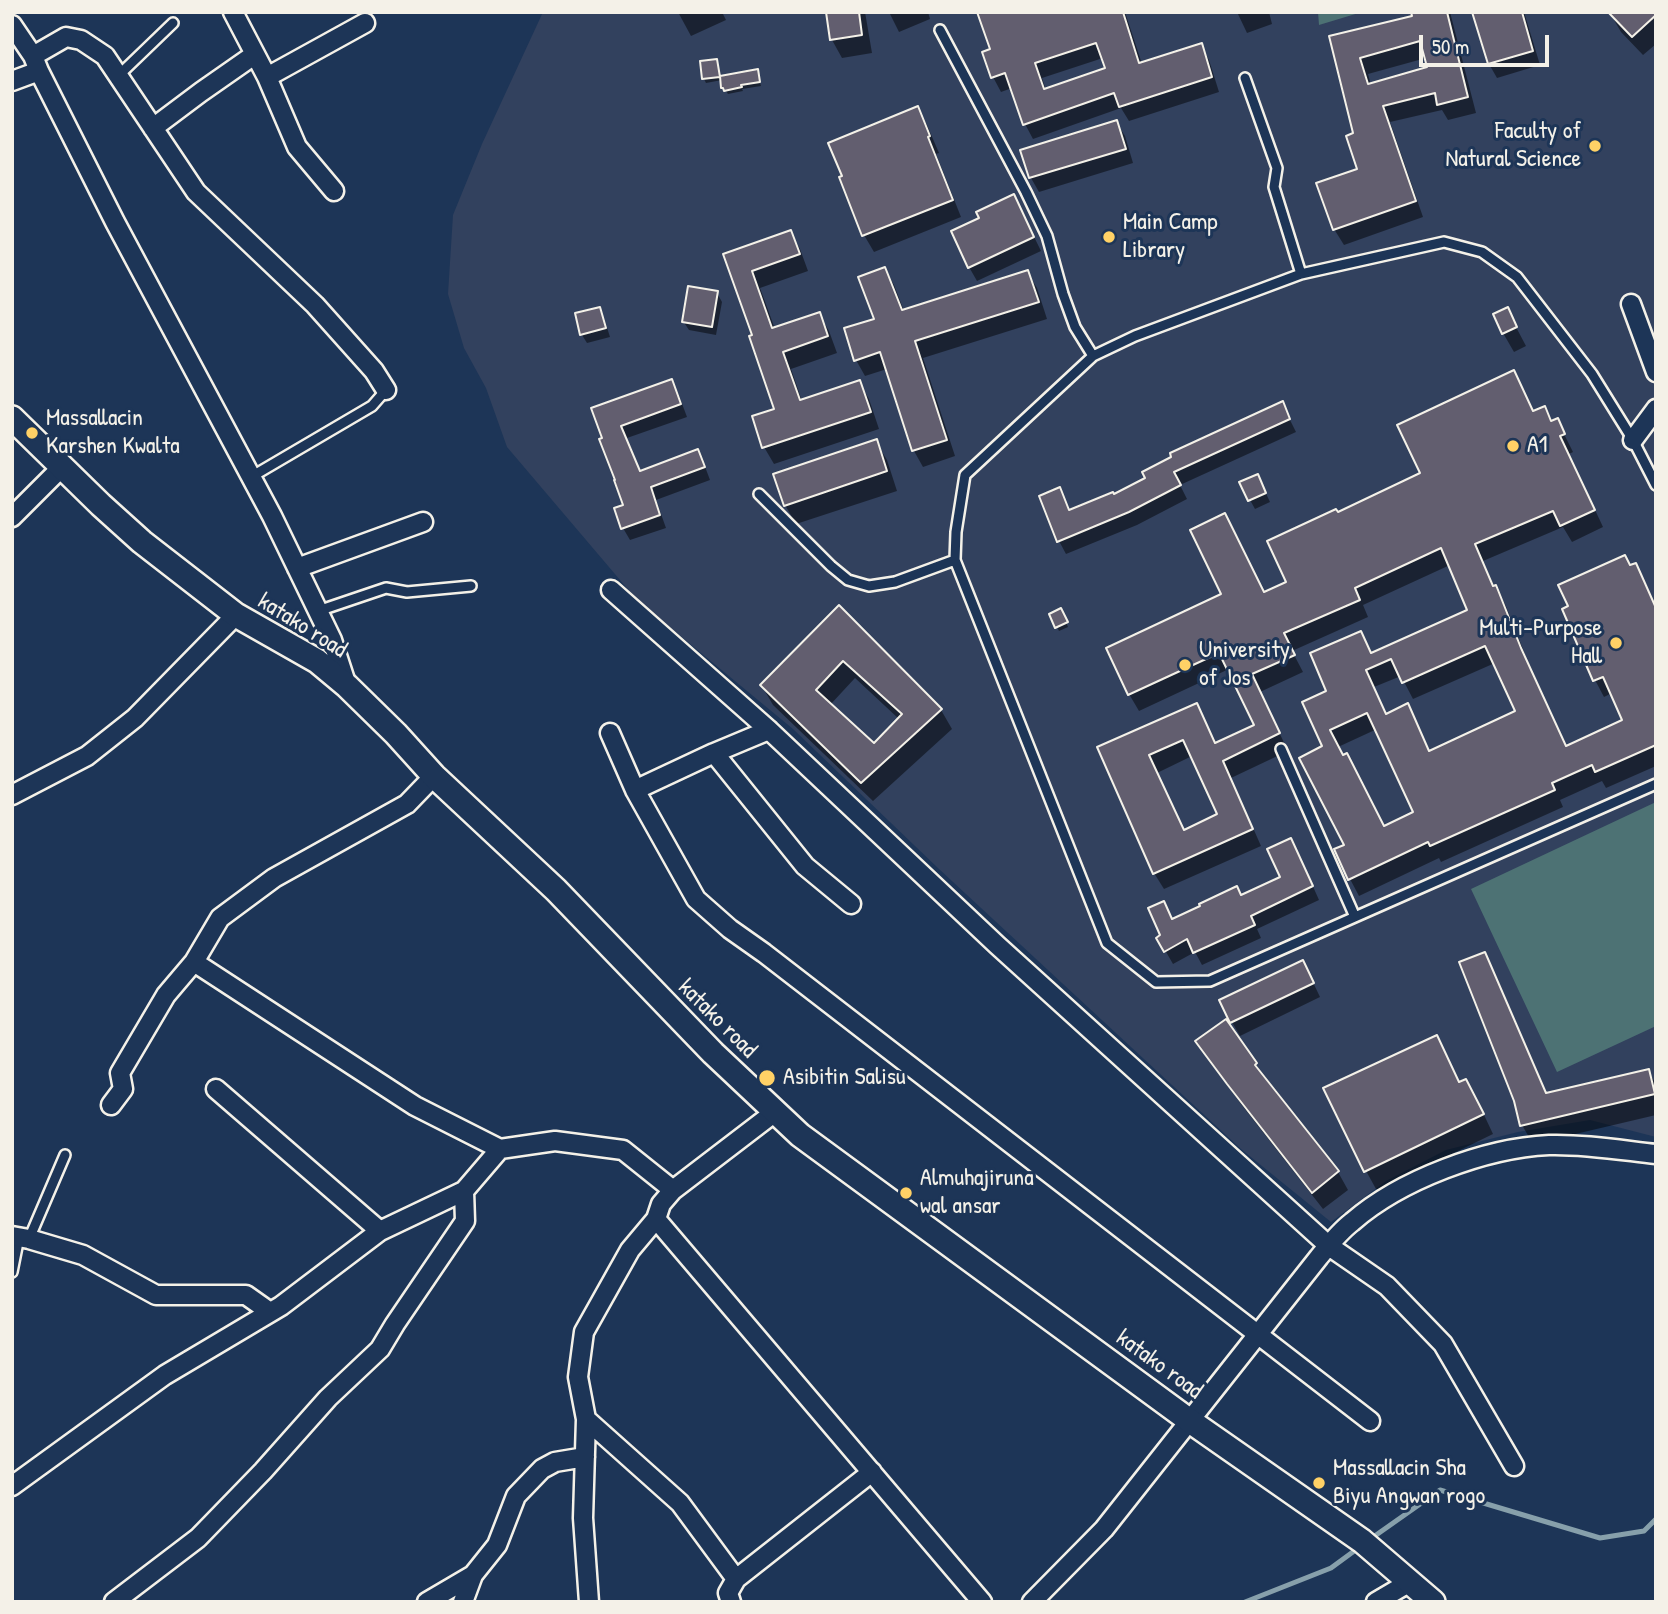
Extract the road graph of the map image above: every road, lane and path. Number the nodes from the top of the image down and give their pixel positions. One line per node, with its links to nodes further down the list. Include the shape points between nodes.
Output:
1 (233, 12): 6 (street)
2 (173, 23): 8 (lane)
3 (365, 23): 9 (street)
4 (12, 25): 7 (street)
5 (940, 30): 16 (lane, via 1031,203 1075,327)
6 (254, 55): 9 (street); 12 (street)
7 (36, 63): 8 (street, via 66,37 81,40 105,57); 11 (street); 23 (street)
8 (118, 76): 12 (street)
9 (267, 77): 13 (street, via 297,148)
10 (1245, 78): 14 (lane, via 1277,168 1274,187)
11 (12, 81)
12 (153, 128): 18 (street, via 196,192 315,305)
13 (334, 191)
14 (1300, 274): 16 (lane); 21 (lane, via 1444,242 1482,252 1517,277 1592,374)
15 (1631, 304): 17 (street)
16 (1093, 356): 28 (lane, via 965,475)
17 (1656, 372)
18 (386, 390): 23 (lane, via 372,407)
19 (1656, 409): 21 (street)
20 (12, 418): 22 (street, katako road)
21 (1633, 440): 24 (lane)
22 (62, 467): 26 (street); 33 (street, katako road, via 142,542)
23 (251, 477): 29 (street)
24 (1656, 485)
25 (759, 494): 28 (lane, via 848,580 869,586 895,582)
26 (12, 517)
27 (423, 522): 29 (street)
28 (955, 560): 44 (lane, via 1107,943 1156,982 1210,981)
29 (297, 568): 32 (street)
30 (471, 586): 32 (lane, via 407,592 386,588)
31 (611, 590): 35 (street)
32 (318, 611): 34 (street)
33 (236, 615): 34 (street, katako road, via 317,661); 42 (street, via 135,718 87,756)
34 (347, 686): 39 (street, katako road)
35 (769, 730): 38 (street); 57 (street, via 997,945)
36 (610, 733): 41 (street)
37 (1281, 749): 44 (lane)
38 (714, 753): 41 (street); 43 (street, via 806,866)
39 (434, 776): 45 (street, via 407,804 274,878 220,918); 48 (street, katako road, via 556,890)
40 (1656, 783): 44 (lane)
41 (635, 790): 60 (street, via 696,899 730,929)
42 (12, 795)
43 (850, 904)
44 (1355, 916)
45 (194, 962): 47 (street, via 166,995 120,1073 123,1089); 49 (street, via 415,1106)
46 (216, 1089): 55 (street)
47 (111, 1105)
48 (775, 1112): 52 (street); 62 (street, katako road, via 800,1135)
49 (500, 1149): 52 (street, via 555,1142 623,1150); 53 (street)
50 (1656, 1154): 57 (street, via 1546,1145 1473,1158 1387,1197 1354,1219)
51 (65, 1155): 56 (lane)
52 (673, 1190): 54 (street)
53 (464, 1191): 55 (street); 71 (street, via 465,1221 380,1349 198,1538)
54 (656, 1219): 61 (street, via 630,1250 584,1332 578,1377); 66 (street)
55 (380, 1231): 59 (street)
56 (20, 1238): 58 (lane); 59 (street, via 83,1255 156,1295 246,1295)
57 (1329, 1246): 60 (street); 65 (street, via 1387,1286 1443,1344)
58 (12, 1272)
59 (270, 1312): 67 (street, via 165,1375)
60 (1258, 1335): 62 (street); 63 (street)
61 (586, 1419): 64 (street); 69 (street, via 680,1503)
62 (1191, 1421): 70 (street, katako road, via 1362,1541); 77 (street, via 1104,1529)
63 (1370, 1421)
64 (585, 1457): 68 (street, via 542,1469 516,1496 497,1545); 74 (street, via 583,1518)
65 (1514, 1466)
66 (872, 1472): 69 (street); 76 (street)
67 (12, 1486)
68 (473, 1575): 72 (street); 73 (street)
69 (736, 1580): 75 (street, via 728,1594)
70 (1410, 1582): 78 (street); 79 (street, katako road)
71 (114, 1602)
72 (427, 1602)
73 (463, 1602)
74 (589, 1602)
75 (731, 1602)
76 (982, 1602)
77 (1032, 1602)
78 (1376, 1602)
79 (1433, 1602)

